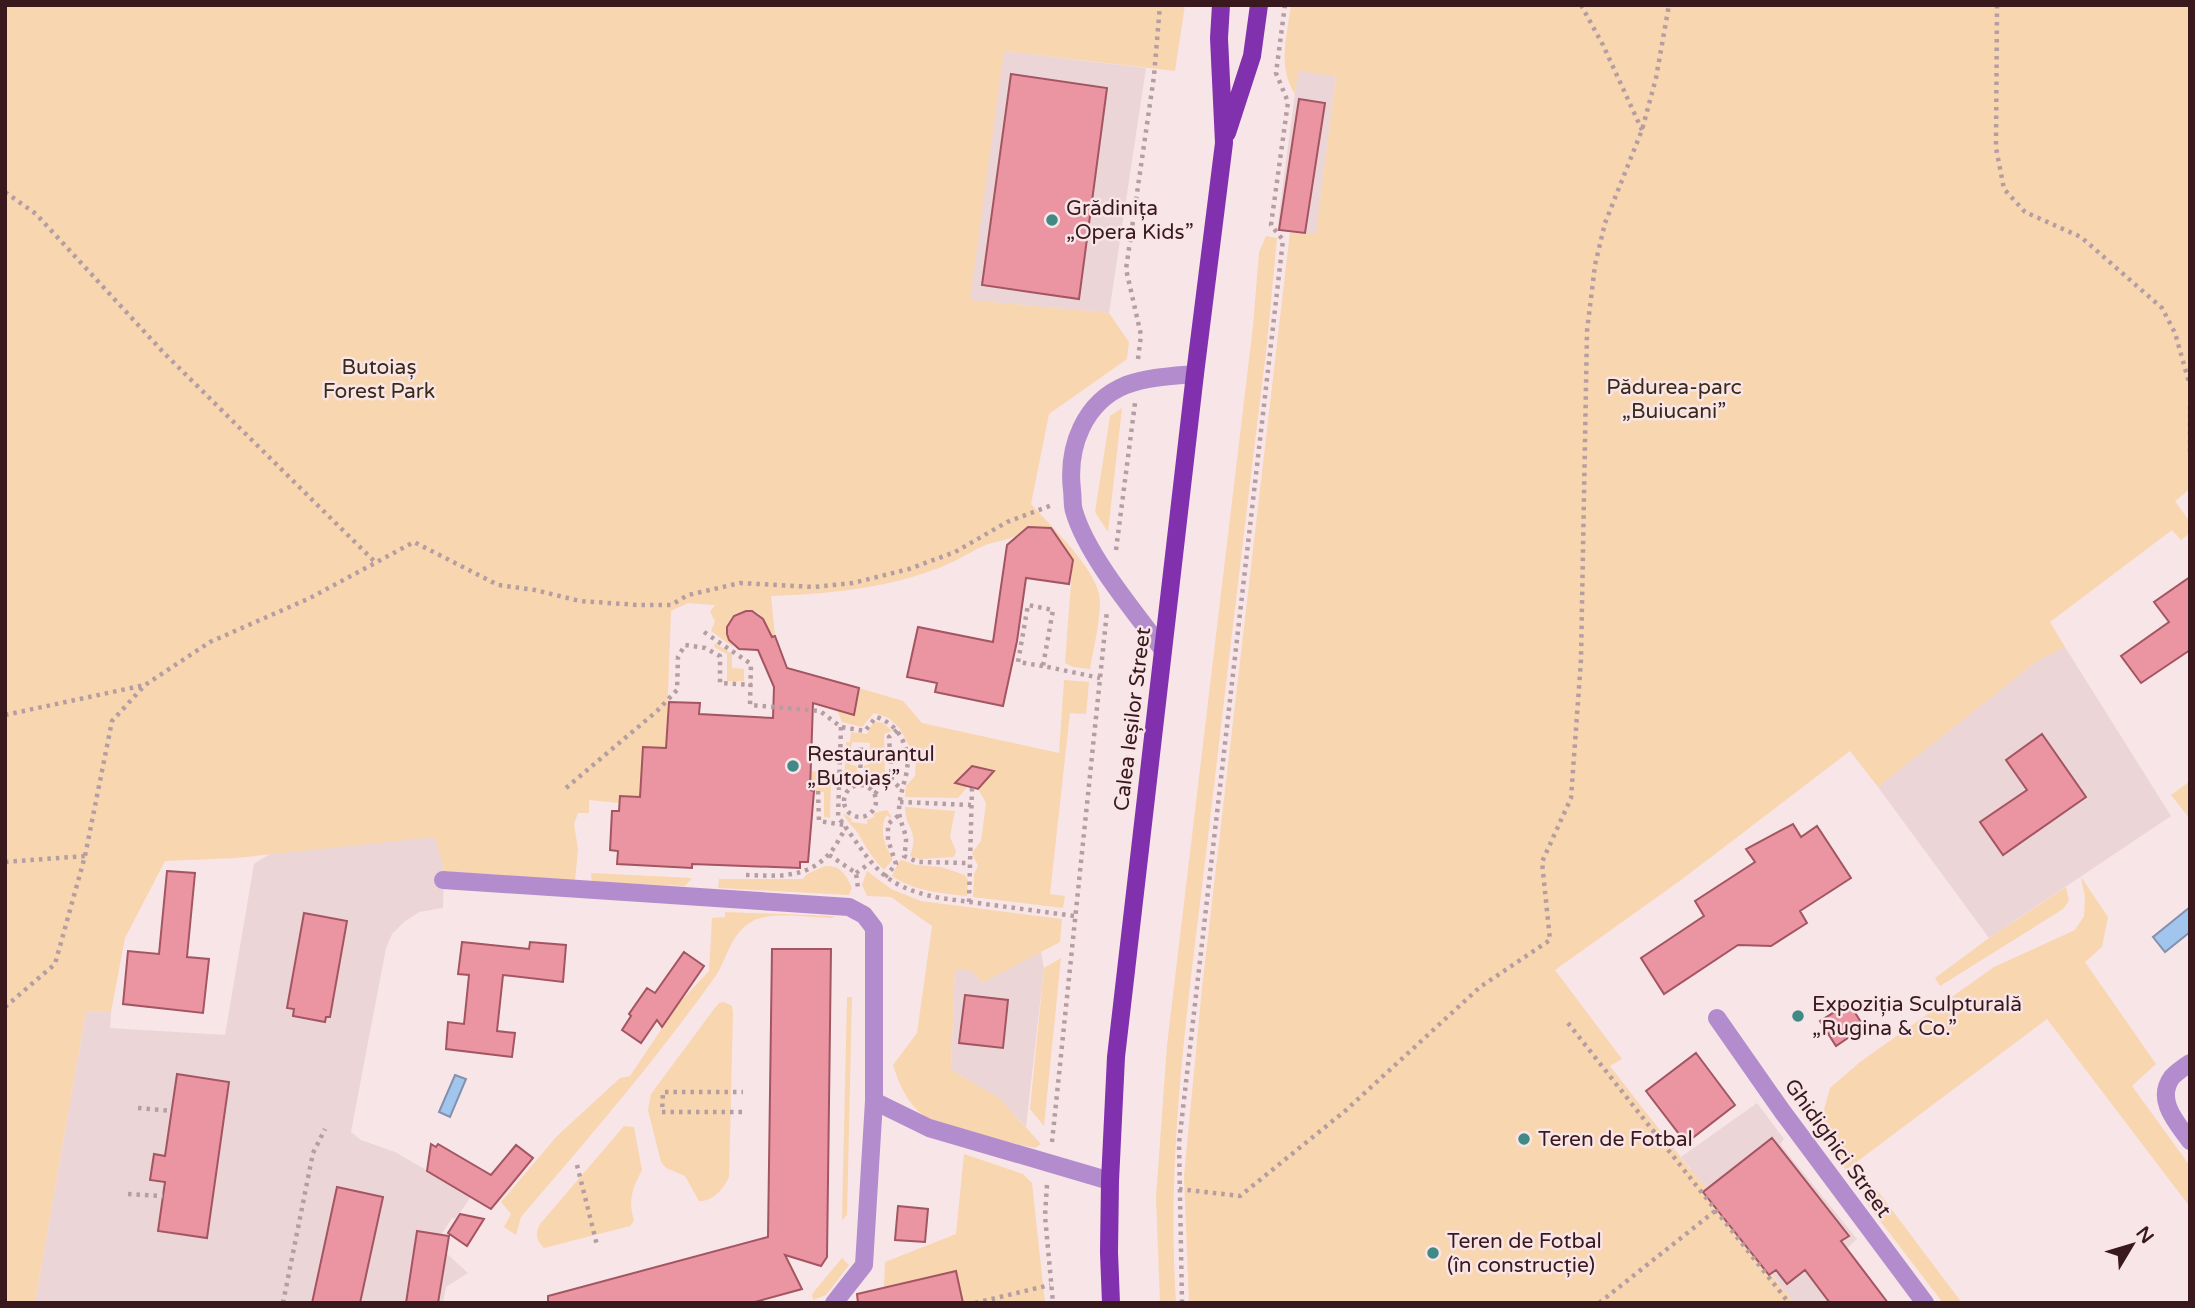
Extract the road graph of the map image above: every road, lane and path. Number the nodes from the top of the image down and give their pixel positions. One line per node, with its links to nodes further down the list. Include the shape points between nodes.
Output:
1 (1160, 5): 12 (path, via 1126,269 1140,335)
2 (1221, 5): 9 (main road, Calea Ieșilor Street)
3 (1259, 5): 9 (main road, Calea Ieșilor Street, via 1252,56)
4 (1285, 5): 70 (path, via 1276,73 1288,102 1271,225 1283,240 1179,1143)
5 (1581, 5): 8 (path)
6 (1669, 5): 8 (path)
7 (1997, 5): 13 (path, via 1996,148 2004,189 2025,212 2081,237 2162,308)
8 (1642, 130): 70 (path, via 1605,223 1587,331 1581,660 1571,798 1542,862 1550,940 1480,987 1345,1111 1241,1196)
9 (1224, 143): 11 (main road, Calea Ieșilor Street)
10 (5, 192): 18 (path, via 36,214 164,353)
11 (1195, 374): 12 (lane); 21 (main road, Calea Ieșilor Street)
12 (1136, 382): 17 (lane, via 1108,394 1093,406 1083,424 1071,458); 19 (path, via 1119,537)
13 (2190, 386)
14 (2190, 406): 15 (path)
15 (2190, 412): 16 (path)
16 (2190, 453)
17 (1073, 498): 18 (path, via 1007,522 955,552 909,569 814,587 740,583 688,595 671,605 580,600 498,585 414,542); 19 (lane, via 1073,510)
18 (376, 562): 24 (path, via 310,598 210,642)
19 (1110, 578): 21 (lane); 23 (path)
20 (704, 632): 25 (path, via 751,664)
21 (1163, 650): 69 (main road, Calea Ieșilor Street, via 1116,1057)
22 (1043, 666): 22 (path, via 1053,610 1028,605 1018,662); 23 (path)
23 (1100, 678): 55 (path)
24 (145, 685): 26 (path); 43 (path, via 112,721)
25 (752, 685): 27 (path, via 750,705 820,711); 33 (path, via 720,683 720,656 685,645 678,657 677,690)
26 (5, 715)
27 (841, 727): 28 (path, via 865,731 876,717); 37 (path)
28 (897, 730): 30 (path, via 889,737); 34 (path, via 907,761)
29 (861, 744): 31 (path)
30 (892, 780): 34 (path); 36 (path, via 877,779)
31 (860, 785): 36 (path); 37 (path, via 848,790)
32 (972, 787): 39 (path)
33 (566, 788)
34 (901, 788): 38 (path)
35 (818, 791): 41 (path, via 819,821)
36 (875, 794): 37 (path, via 876,804 866,816 851,814)
37 (841, 800): 41 (path, via 838,817)
38 (900, 802): 39 (path); 40 (path)
39 (971, 805): 48 (path)
40 (899, 815): 44 (path, via 906,839); 45 (path, via 888,824)
41 (845, 826): 42 (path); 47 (path)
42 (828, 855): 49 (path); 50 (path, via 803,874)
43 (85, 856): 46 (path); 56 (path, via 55,964)
44 (904, 856): 45 (path); 48 (path, via 918,862)
45 (896, 860): 51 (path)
46 (5, 862)
47 (870, 863): 49 (path); 51 (path)
48 (968, 863): 53 (path)
49 (856, 873): 54 (path)
50 (770, 876)
51 (886, 877): 53 (path, via 919,894)
52 (443, 880): 54 (lane)
53 (969, 902): 55 (path)
54 (857, 909): 61 (lane, via 874,928)
55 (1075, 916): 67 (path)
56 (5, 1007)
57 (1717, 1018): 84 (lane, Ghidighici Street)
58 (1568, 1023): 73 (path)
59 (2190, 1063): 66 (lane, via 2172,1077 2166,1091 2167,1110)
60 (743, 1092): 64 (path, via 663,1092 663,1112)
61 (874, 1101): 67 (lane, via 929,1128); 77 (lane, via 864,1265)
62 (138, 1108): 63 (path)
63 (172, 1111)
64 (742, 1112)
65 (326, 1129): 76 (path, via 313,1153)
66 (2190, 1141)
67 (1049, 1163): 69 (lane); 75 (path, via 1045,1216)
68 (577, 1165): 74 (path)
69 (1110, 1181): 80 (main road, Calea Ieșilor Street)
70 (1179, 1189): 81 (path)
71 (128, 1194): 72 (path)
72 (163, 1196)
73 (1715, 1211): 82 (path); 83 (path)
74 (597, 1245)
75 (1050, 1285): 78 (path); 79 (path)
76 (283, 1303)
77 (834, 1303)
78 (975, 1303)
79 (1052, 1303)
80 (1111, 1303)
81 (1182, 1303)
82 (1599, 1303)
83 (1789, 1303)
84 (1925, 1303)

